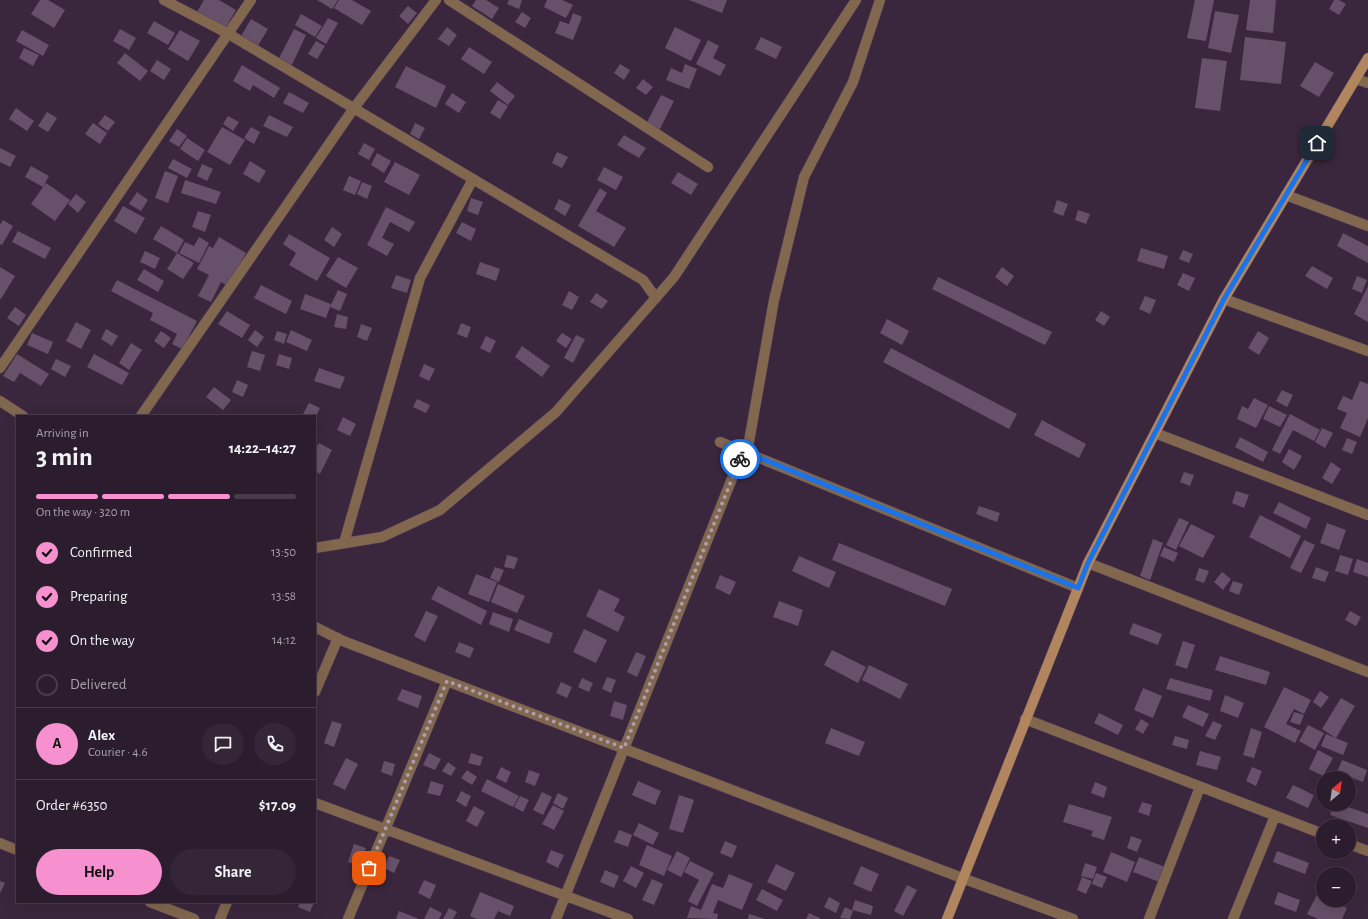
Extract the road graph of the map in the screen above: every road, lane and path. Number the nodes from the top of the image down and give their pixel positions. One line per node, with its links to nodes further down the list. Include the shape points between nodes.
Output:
1 (164, 0): 7 (street)
2 (251, 0): 7 (street)
3 (436, 0): 11 (street)
4 (449, 0): 12 (street)
5 (856, 0): 16 (street, via 674,277)
6 (880, 0): 25 (street, via 853,82 804,177 774,300)
7 (227, 33): 11 (street); 19 (street)
8 (1368, 58): 9 (main road)
9 (1356, 79): 10 (street); 14 (main road)
10 (1368, 83)
11 (354, 108): 13 (street); 22 (street)
12 (708, 167)
13 (473, 179): 16 (street, via 643,280); 27 (street, via 420,278)
14 (1286, 195): 15 (street); 17 (main road)
15 (1368, 226)
16 (656, 298): 27 (street, via 556,412 440,510 382,537)
17 (1224, 299): 18 (street); 23 (main road)
18 (1368, 351)
19 (0, 368)
20 (0, 401): 21 (street)
21 (21, 415)
22 (142, 415)
23 (1155, 433): 26 (street); 29 (main road)
24 (720, 442): 25 (street)
25 (745, 452): 30 (street); 37 (street)
26 (1368, 515)
27 (344, 543): 28 (street)
28 (316, 548)
29 (1088, 563): 30 (main road); 33 (street)
30 (1078, 588): 36 (main road)
31 (316, 627): 32 (street)
32 (338, 638): 34 (street); 35 (street)
33 (1368, 672)
34 (447, 681): 37 (street); 41 (street)
35 (316, 690)
36 (1025, 719): 38 (street); 47 (main road)
37 (624, 748): 47 (street); 48 (street)
38 (1200, 787): 40 (street); 58 (street)
39 (316, 803): 41 (street)
40 (1275, 816): 42 (street); 59 (street)
41 (385, 829): 48 (street); 53 (street)
42 (1316, 831)
43 (0, 843): 45 (street)
44 (1356, 847): 46 (street)
45 (16, 850)
46 (1368, 851)
47 (962, 878): 56 (main road); 57 (street)
48 (565, 896): 54 (street); 55 (street)
49 (153, 903): 51 (street)
50 (227, 903): 52 (street)
51 (194, 919)
52 (220, 919)
53 (348, 919)
54 (556, 919)
55 (628, 919)
56 (947, 919)
57 (1073, 919)
58 (1149, 919)
59 (1233, 919)

